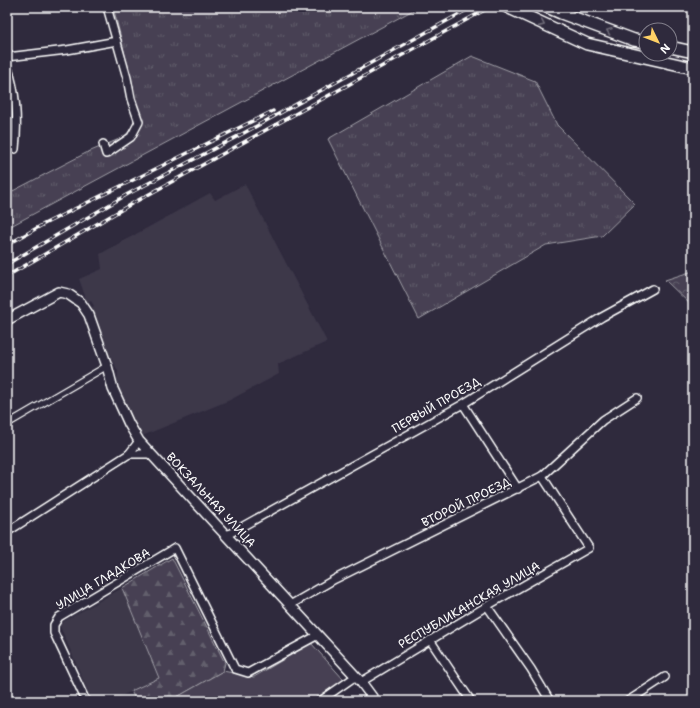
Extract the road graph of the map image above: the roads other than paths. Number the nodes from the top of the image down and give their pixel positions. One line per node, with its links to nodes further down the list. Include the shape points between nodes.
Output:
1 (107, 7): 4 (street)
2 (507, 7): 10 (main road, one-way to 10, via 587,44)
3 (547, 7): 5 (main road, one-way to 3)
4 (117, 41): 8 (street); 11 (street, via 139,122 131,137 106,154)
5 (638, 41)
6 (678, 49): 7 (main road)
7 (693, 52)
8 (7, 57)
9 (7, 65): 12 (street, via 16,117)
10 (693, 68)
11 (102, 144)
12 (15, 149)
13 (652, 289): 17 (street, ПЕРВЫЙ ПРОЕЗД, via 602,317)
14 (7, 320): 15 (street, ВОКЗАЛЬНАЯ УЛИЦА, via 59,292 68,294 81,303 89,315)
15 (107, 366): 18 (street); 19 (street, ВОКЗАЛЬНАЯ УЛИЦА, via 113,389)
16 (637, 398): 22 (street, ВТОРОЙ ПРОЕЗД, via 603,420)
17 (463, 404): 23 (street); 25 (street, ПЕРВЫЙ ПРОЕЗД)
18 (7, 424)
19 (139, 441): 20 (street); 21 (street, ВОКЗАЛЬНАЯ УЛИЦА)
20 (130, 454): 21 (street); 24 (street)
21 (151, 454): 25 (street, ВОКЗАЛЬНАЯ УЛИЦА)
22 (542, 476): 23 (street, ВТОРОЙ ПРОЕЗД); 27 (street, РЕСПУБЛИКАНСКАЯ УЛИЦА, via 589,548)
23 (518, 489): 26 (street, ВТОРОЙ ПРОЕЗД, via 335,579)
24 (7, 532)
25 (227, 535): 26 (street, ВОКЗАЛЬНАЯ УЛИЦА)
26 (290, 605): 28 (street, ВОКЗАЛЬНАЯ УЛИЦА)
27 (487, 606): 29 (street, РЕСПУБЛИКАНСКАЯ УЛИЦА); 36 (street)
28 (318, 635): 31 (street, ВОКЗАЛЬНАЯ УЛИЦА); 32 (street, УЛИЦА ГЛАДКОВА, via 248,673 235,669 175,548 59,617 54,625 54,633)
29 (430, 640): 31 (street, РЕСПУБЛИКАНСКАЯ УЛИЦА); 35 (street)
30 (665, 677): 37 (street)
31 (358, 679): 33 (street, РЕСПУБЛИКАНСКАЯ УЛИЦА); 34 (street, ВОКЗАЛЬНАЯ УЛИЦА)
32 (86, 701)
33 (320, 701)
34 (375, 701)
35 (471, 701)
36 (550, 701)
37 (628, 701)

